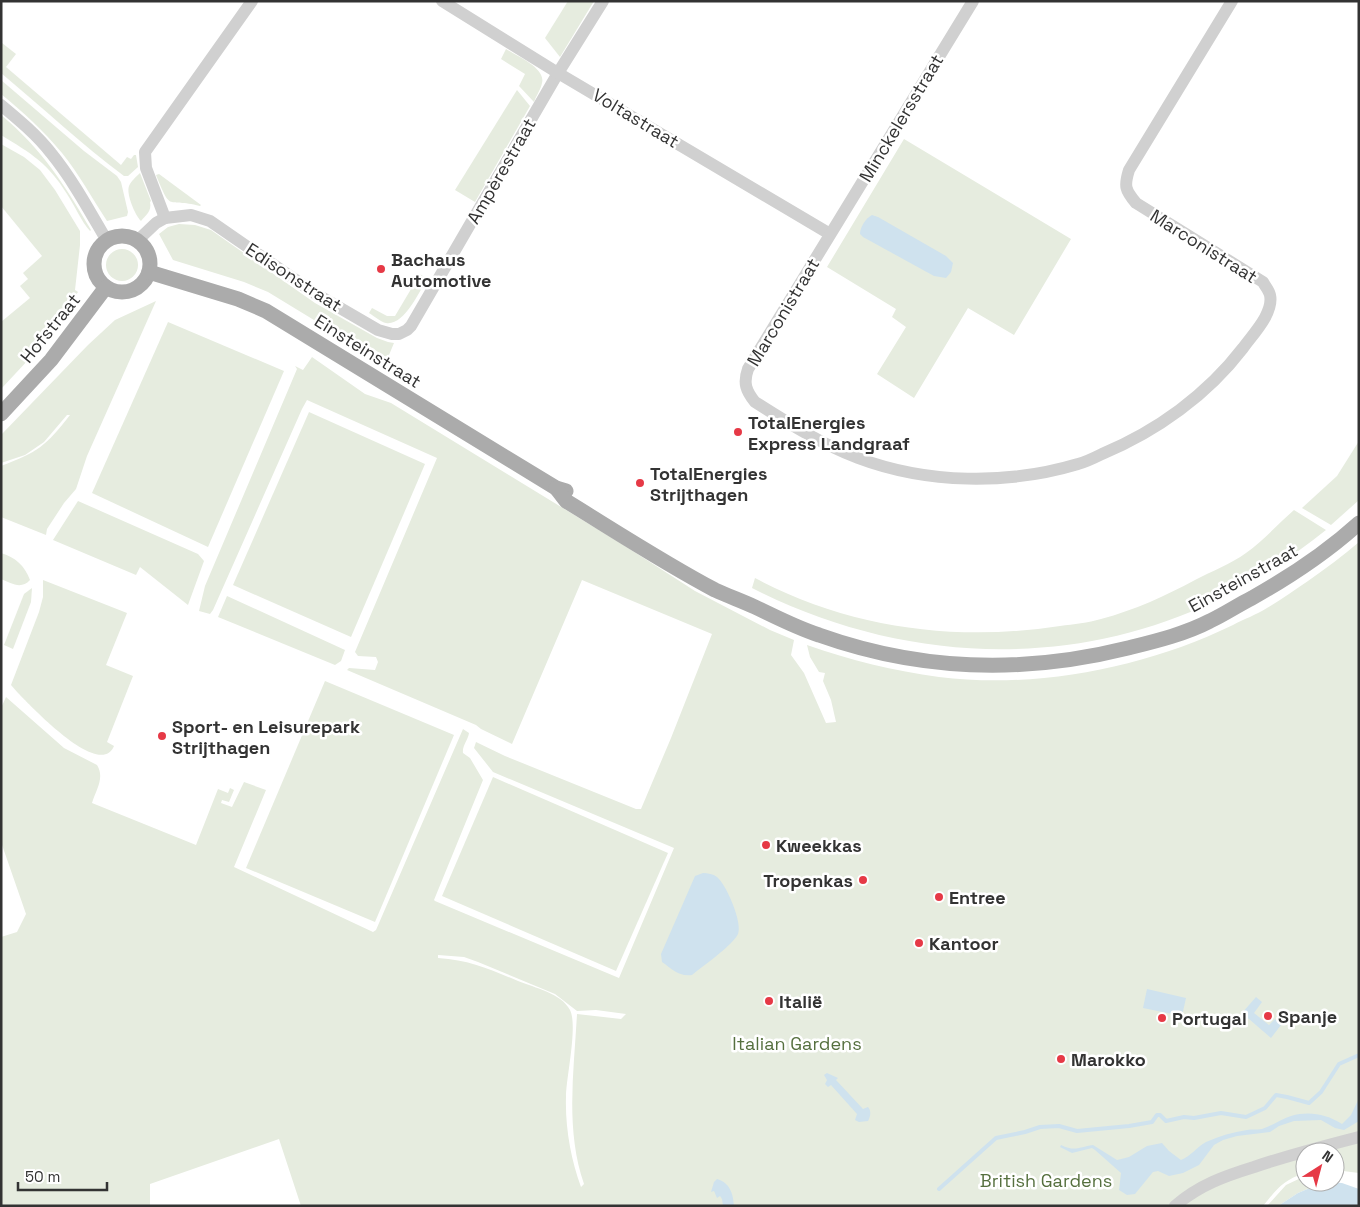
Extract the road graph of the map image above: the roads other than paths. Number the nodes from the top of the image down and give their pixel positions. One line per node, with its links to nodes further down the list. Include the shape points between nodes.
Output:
1 (252, 1): 8 (street, via 145,152 146,168)
2 (442, 1): 6 (street, Voltastraat)
3 (602, 1): 6 (street, Ampèrestraat)
4 (973, 1): 9 (street, Minckelersstraat)
5 (1232, 1): 9 (street, Marconistraat, via 1129,170 1126,187 1136,203 1263,282 1270,304 1252,337 1224,370 1188,404 1120,447 1080,464 1031,475 987,479 937,477 859,459 831,447 755,402 746,389 748,369)
6 (558, 73): 9 (street, Voltastraat); 14 (street, Ampèrestraat, via 411,326 403,333)
7 (1, 105): 10 (street, via 52,154)
8 (165, 218): 11 (street); 14 (street, Edisonstraat, via 191,215 210,221 316,294 378,330)
9 (830, 234)
10 (107, 241): 11 (main road, via 124,237); 13 (main road, via 95,260 96,275)
11 (137, 241): 12 (main road, via 148,255)
12 (149, 272): 13 (main road, via 135,289 120,292); 16 (main road, Einsteinstraat, via 266,311 556,488 566,501 659,558 716,590 819,635 868,650 956,664 1037,664 1098,655 1158,640 1209,622 1292,576)
13 (106, 287): 15 (main road, Hofstraat, via 51,360)
14 (395, 334)
15 (1, 414)
16 (1359, 523)
17 (1359, 1137): 18 (street, via 1299,1152 1216,1180)
18 (1175, 1206)

